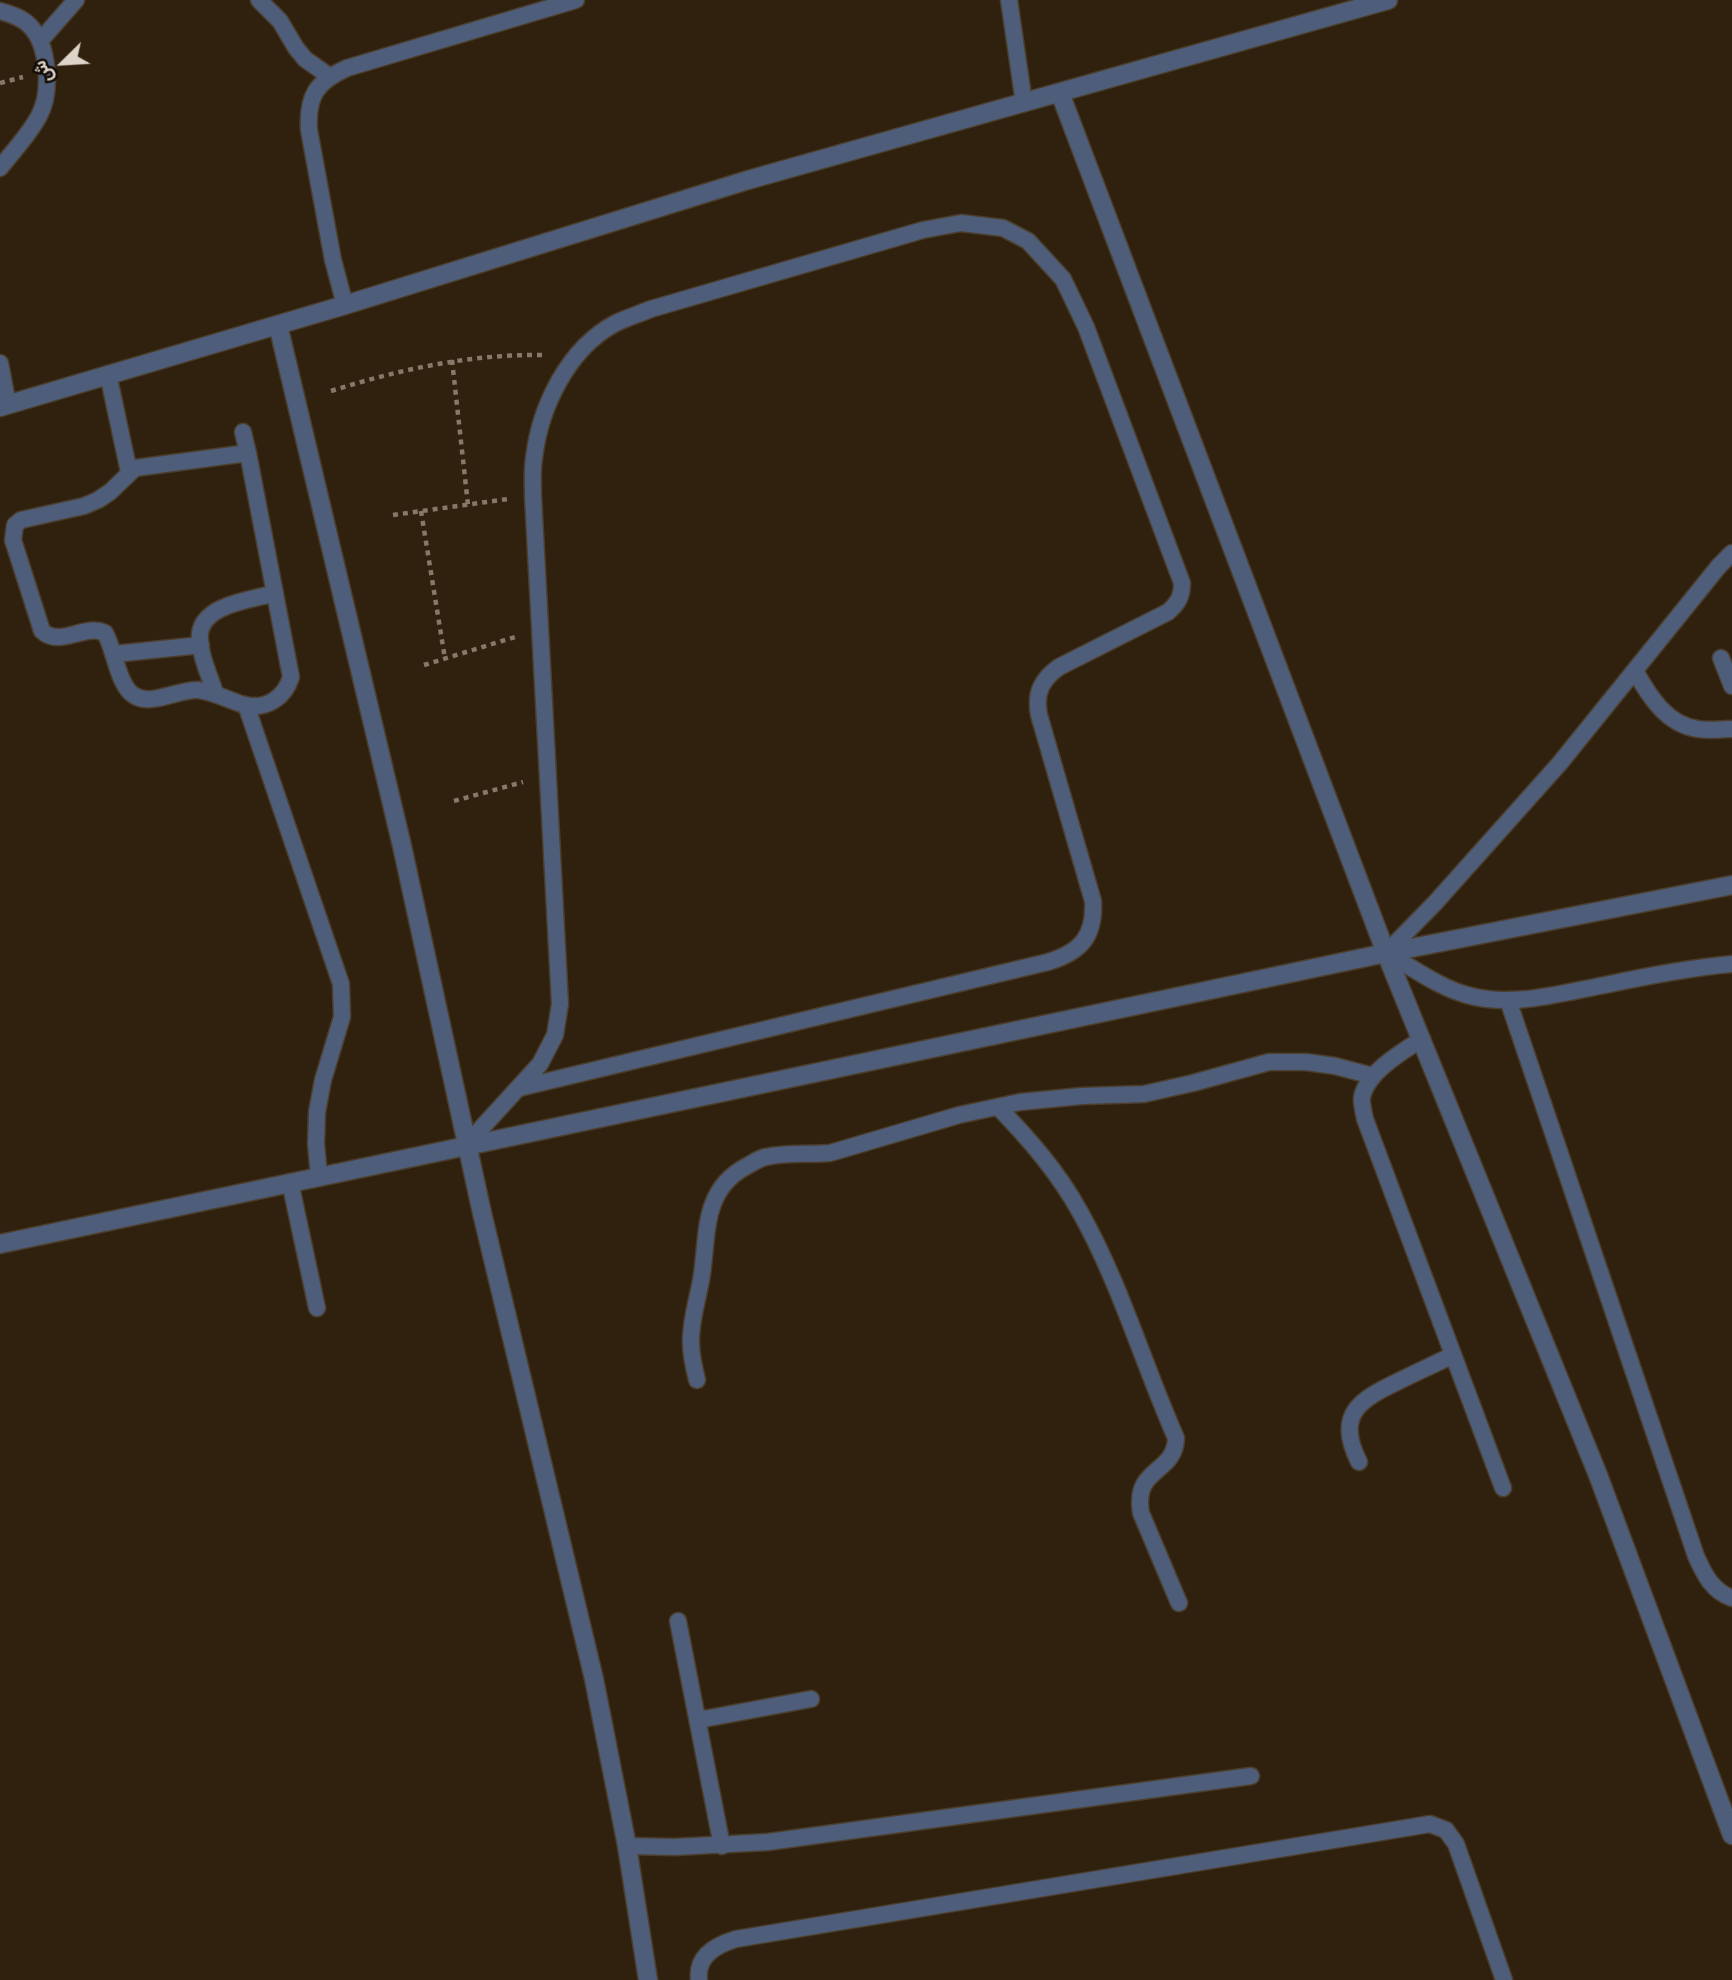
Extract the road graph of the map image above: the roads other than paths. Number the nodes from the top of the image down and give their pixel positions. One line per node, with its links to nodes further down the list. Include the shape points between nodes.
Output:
1 (76, 0): 7 (lane)
2 (259, 0): 8 (lane, via 280,21 305,59)
3 (576, 0): 8 (lane)
4 (1009, 0): 10 (lane)
5 (1388, 0): 9 (street)
6 (0, 12): 7 (lane, via 29,25)
7 (40, 41): 11 (lane, via 48,85 45,101)
8 (329, 76): 12 (lane, via 315,91 307,110)
9 (1060, 93): 10 (street); 31 (street)
10 (1024, 103): 12 (street, via 747,180)
11 (0, 168)
12 (345, 305): 13 (street)
13 (278, 325): 15 (street); 38 (street, via 402,846)
14 (0, 363): 16 (lane)
15 (108, 374): 16 (street); 19 (lane)
16 (4, 406)
17 (243, 432): 18 (lane)
18 (248, 453): 19 (lane, via 147,465); 21 (lane)
19 (129, 472): 23 (lane, via 98,500 21,520 12,532 42,631 59,638 97,629 105,633)
20 (1732, 554): 25 (lane)
21 (275, 593): 22 (lane, via 214,611 200,633); 28 (lane, via 290,677 287,689 279,699)
22 (201, 645): 23 (lane); 27 (lane)
23 (114, 654): 27 (lane, via 128,691 137,698 181,691)
24 (1721, 659): 26 (lane)
25 (1635, 671): 29 (lane, via 1649,696 1670,718 1697,729); 31 (lane, via 1560,763)
26 (1732, 686)
27 (215, 693): 28 (lane)
28 (246, 705): 39 (lane, via 341,984 342,1017 317,1112)
29 (1732, 729)
30 (1732, 884): 31 (street)
31 (1386, 953): 33 (lane, via 1467,995); 34 (street); 38 (street)
32 (1732, 964): 33 (lane)
33 (1508, 1000): 47 (lane, via 1696,1556 1706,1578)
34 (1422, 1039): 35 (lane); 53 (street, via 1598,1475)
35 (1373, 1076): 37 (lane, via 1306,1062 1269,1062 1144,1094 1082,1096); 43 (lane, via 1362,1097 1365,1119)
36 (519, 1088): 36 (lane, via 1048,962 1078,948 1088,934 1094,918 1093,901 1039,715 1040,687 1059,667 1168,612 1182,595 1182,583 1086,327 1063,279 1028,241 1003,228 961,223 651,309 615,323 596,337 556,387 541,422 533,496 560,1003 555,1035 540,1064); 38 (lane)
37 (998, 1107): 44 (lane, via 830,1153 763,1157 737,1171 716,1194 709,1218 691,1342); 48 (lane, via 1056,1174 1080,1211 1176,1438 1176,1449 1142,1486 1139,1499)
38 (466, 1145): 39 (street); 54 (street, via 594,1679)
39 (319, 1176): 40 (street)
40 (290, 1182): 41 (street); 42 (lane)
41 (0, 1244)
42 (317, 1308)
43 (1453, 1355): 45 (lane, via 1373,1394 1357,1407 1349,1424 1350,1444); 46 (lane)
44 (696, 1380)
45 (1359, 1462)
46 (1503, 1489)
47 (1732, 1598)
48 (1179, 1603)
49 (678, 1621): 51 (lane)
50 (811, 1699): 51 (lane)
51 (698, 1720): 55 (lane)
52 (1251, 1776): 55 (lane)
53 (1732, 1835)
54 (627, 1846): 55 (lane); 56 (street)
55 (722, 1846)
56 (648, 1980)
57 (699, 1980): 58 (lane, via 702,1961 710,1950 736,1939 1430,1824 1446,1830 1456,1844)
58 (1504, 1980)

